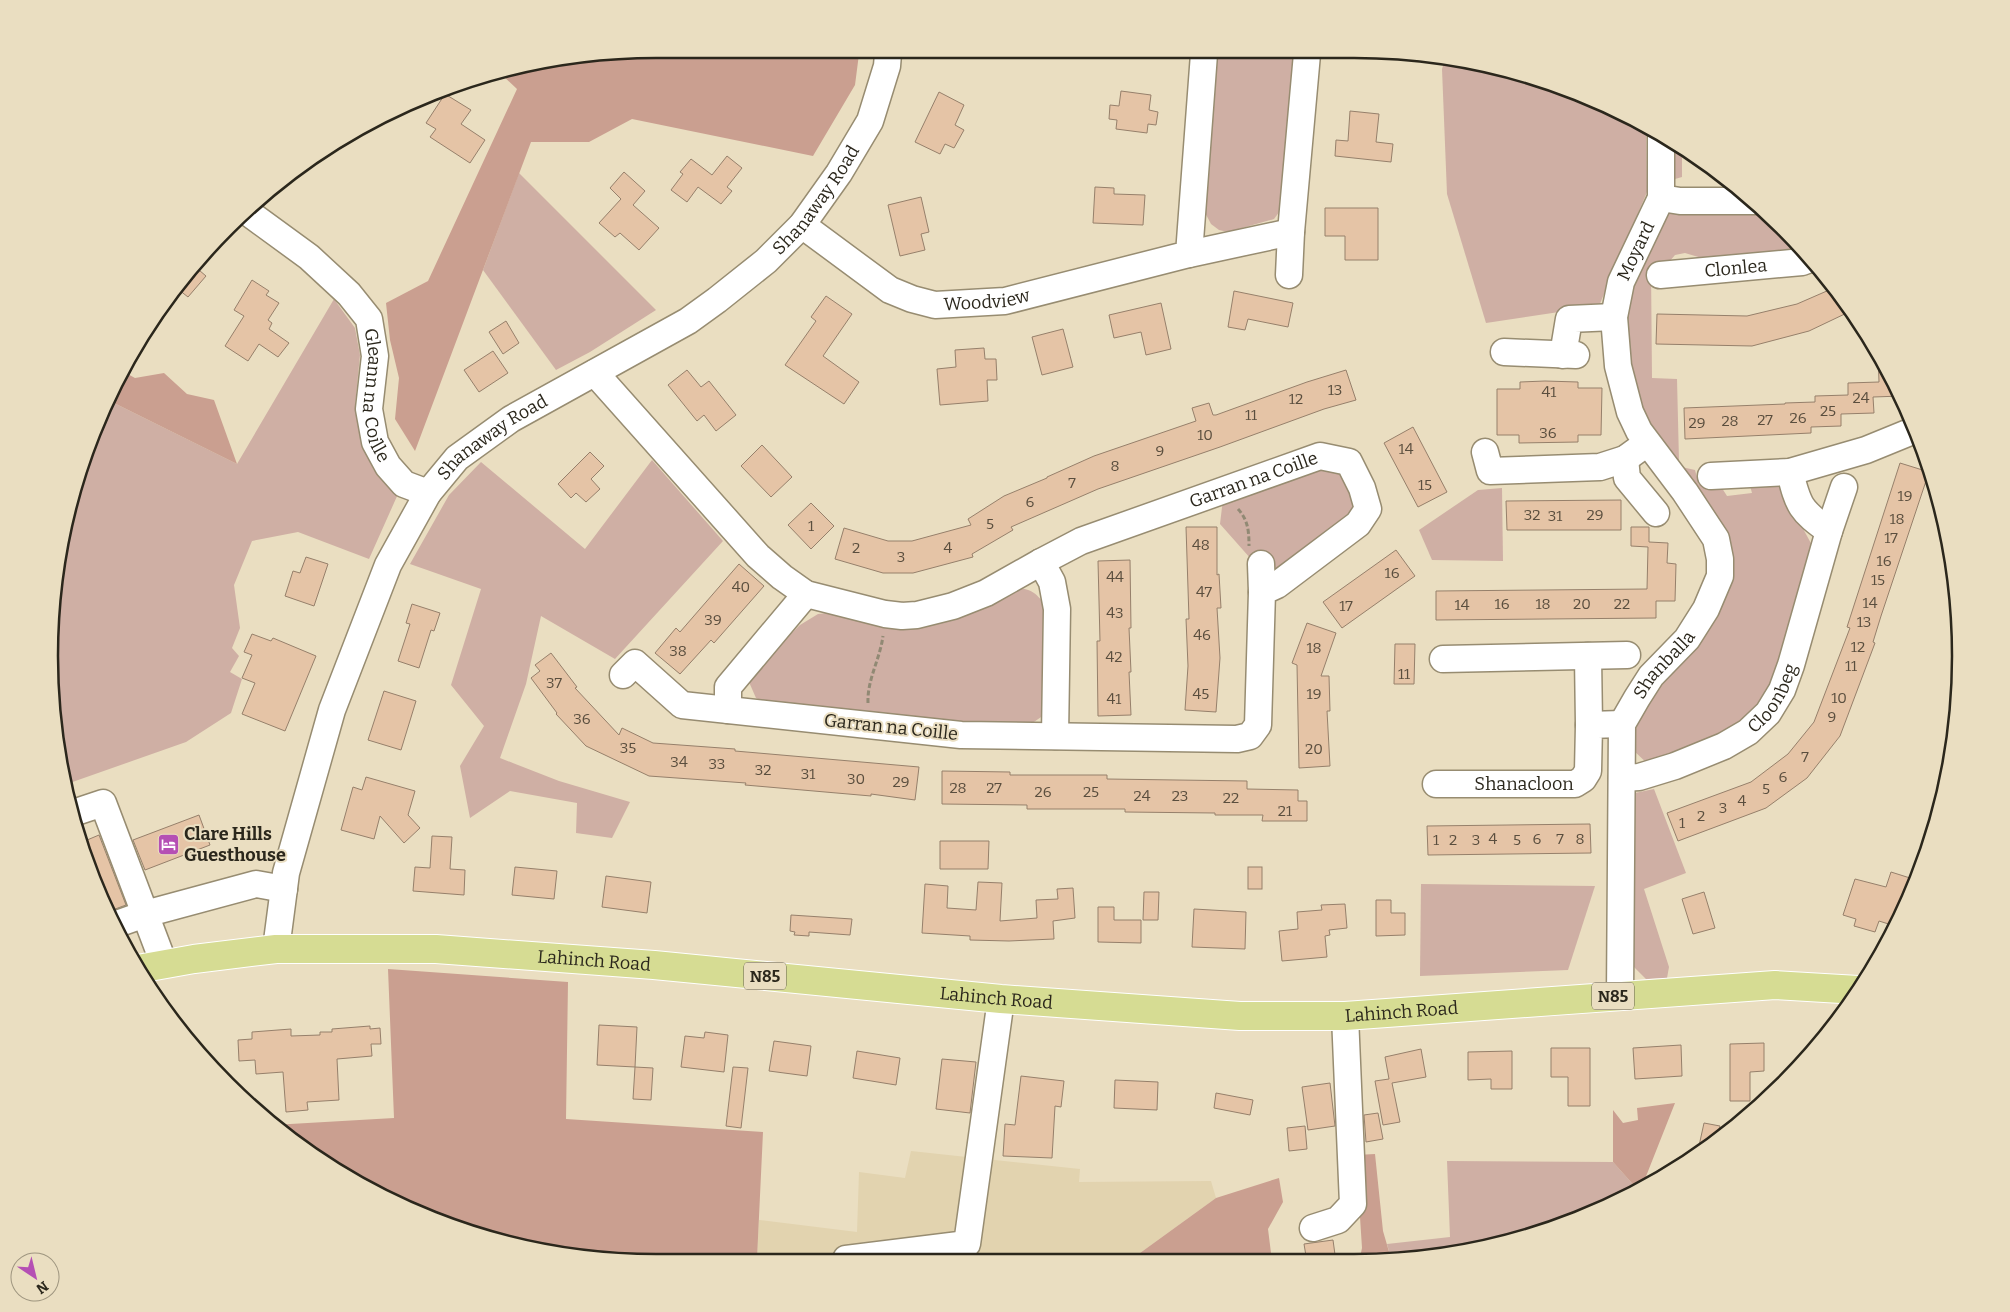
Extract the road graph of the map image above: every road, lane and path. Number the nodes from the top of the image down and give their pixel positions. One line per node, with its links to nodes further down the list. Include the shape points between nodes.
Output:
1 (887, 57): 8 (street, Shanaway Road, via 870,121 839,173)
2 (1204, 57): 10 (street)
3 (1308, 57): 9 (street)
4 (1661, 143): 5 (street, Moyard)
5 (1661, 198): 6 (street); 14 (street, Moyard, via 1621,282)
6 (1743, 201)
7 (252, 215): 25 (street, Gleann na Coille, via 309,257 349,294 369,319 374,356 369,409 375,442 388,466 404,484)
8 (802, 225): 10 (street, Woodview, via 890,290 935,304 1004,301); 17 (street, Shanaway Road, via 766,261 717,300 658,339)
9 (1291, 232): 10 (street, Woodview); 12 (street)
10 (1188, 254)
11 (1804, 261): 13 (street, Clonlea)
12 (1289, 275)
13 (1660, 275)
14 (1614, 317): 15 (street, via 1569,319 1569,355); 16 (street, Moyard)
15 (1504, 352)
16 (1618, 366): 19 (street, Shanballa, via 1630,412)
17 (595, 373): 25 (street, Shanaway Road, via 504,425 457,458); 32 (street, Garran na Coille, via 758,556)
18 (1909, 432): 22 (street, via 1866,450)
19 (1647, 443): 21 (street); 39 (street, Shanballa, via 1716,539 1720,576 1706,609 1687,639 1651,676)
20 (1485, 452): 21 (street, via 1490,471 1600,467)
21 (1625, 459): 27 (street, via 1628,478)
22 (1790, 472): 23 (street); 28 (street, via 1795,496 1806,515)
23 (1711, 476)
24 (1844, 487): 28 (street, Cloonbeg)
25 (428, 493): 46 (street, Shanaway Road, via 388,565 332,710)
26 (1214, 494): 29 (street, Garran na Coille, via 1081,542); 30 (path, via 1233,504 1245,517 1249,532 1249,563); 31 (street, Garran na Coille, via 1320,456 1349,462 1362,488 1368,509 1358,524 1277,585)
27 (1656, 512)
28 (1828, 531): 43 (street, Cloonbeg, via 1791,666 1768,713 1748,732 1724,746 1675,766 1639,777)
29 (1040, 562): 33 (street, Garran na Coille, via 986,593 953,606 917,615); 42 (street, via 1052,582 1058,609)
30 (1261, 564): 31 (street, Garran na Coille)
31 (1262, 592): 42 (street, Garran na Coille, via 1258,725 1250,736 1237,740)
32 (806, 594): 33 (street, Garran na Coille); 38 (street, via 728,687)
33 (885, 614): 41 (path, via 876,666 867,690)
34 (1627, 655): 35 (street)
35 (1588, 656): 36 (street); 40 (street, Shanacloon)
36 (1443, 659)
37 (623, 675): 38 (street, Garran na Coille, via 635,663 682,705)
38 (728, 710): 41 (street, Garran na Coille)
39 (1622, 724): 40 (street); 43 (street, Shanballa)
40 (1589, 725): 44 (street, Shanacloon, via 1588,771 1575,784)
41 (874, 726): 42 (street, Garran na Coille, via 961,735)
42 (1055, 736)
43 (1622, 778): 52 (street, Shanballa)
44 (1436, 784)
45 (78, 811): 47 (street, via 103,803)
46 (284, 888): 47 (street, via 256,884); 49 (street, Shanaway Road)
47 (145, 914): 48 (street); 50 (street)
48 (120, 923)
49 (276, 949): 50 (main road, Lahinch Road / N85); 53 (main road, Lahinch Road / N85, via 436,948 654,965)
50 (151, 966)
51 (1852, 990): 52 (main road, Lahinch Road / N85, via 1776,985)
52 (1620, 996): 54 (main road, Lahinch Road / N85)
53 (1001, 999): 54 (main road, Lahinch Road / N85, via 1240,1016); 56 (street, via 967,1244)
54 (1345, 1016): 55 (street, via 1353,1204 1338,1220)
55 (1313, 1228)
56 (886, 1254)

